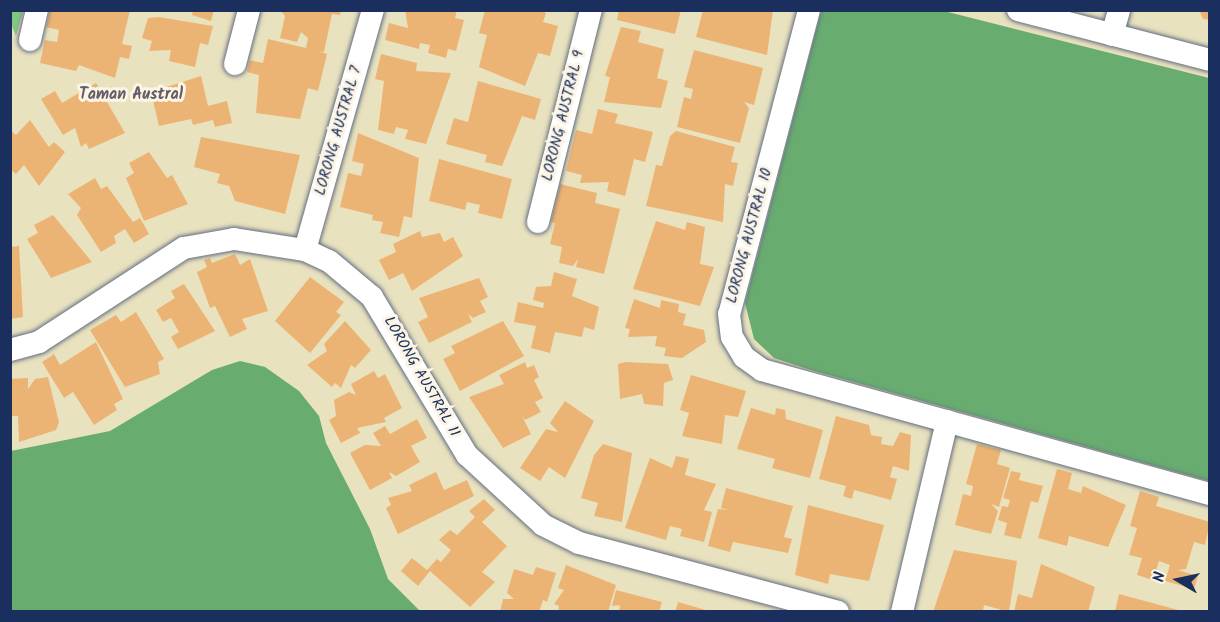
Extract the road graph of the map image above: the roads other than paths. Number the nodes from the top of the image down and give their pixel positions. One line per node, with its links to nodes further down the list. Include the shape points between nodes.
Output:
1 (37, 10): 9 (street)
2 (249, 10): 11 (street)
3 (373, 10): 13 (street, LORONG AUSTRAL 7)
4 (591, 10): 12 (street, LORONG AUSTRAL 9)
5 (809, 10): 15 (street, LORONG AUSTRAL 10, via 729,314 732,337 744,357 762,370)
6 (1018, 10): 8 (street)
7 (1119, 10): 8 (street)
8 (1112, 35): 10 (street)
9 (30, 40)
10 (1209, 60)
11 (235, 64)
12 (538, 222)
13 (305, 250): 14 (street, LORONG AUSTRAL 11, via 234,239 184,248 47,338); 17 (street, LORONG AUSTRAL 11, via 329,261 372,297 467,455 543,525 579,543)
14 (10, 350)
15 (947, 421): 16 (street, LORONG AUSTRAL 10); 18 (street)
16 (1209, 494)
17 (838, 612)
18 (902, 612)

